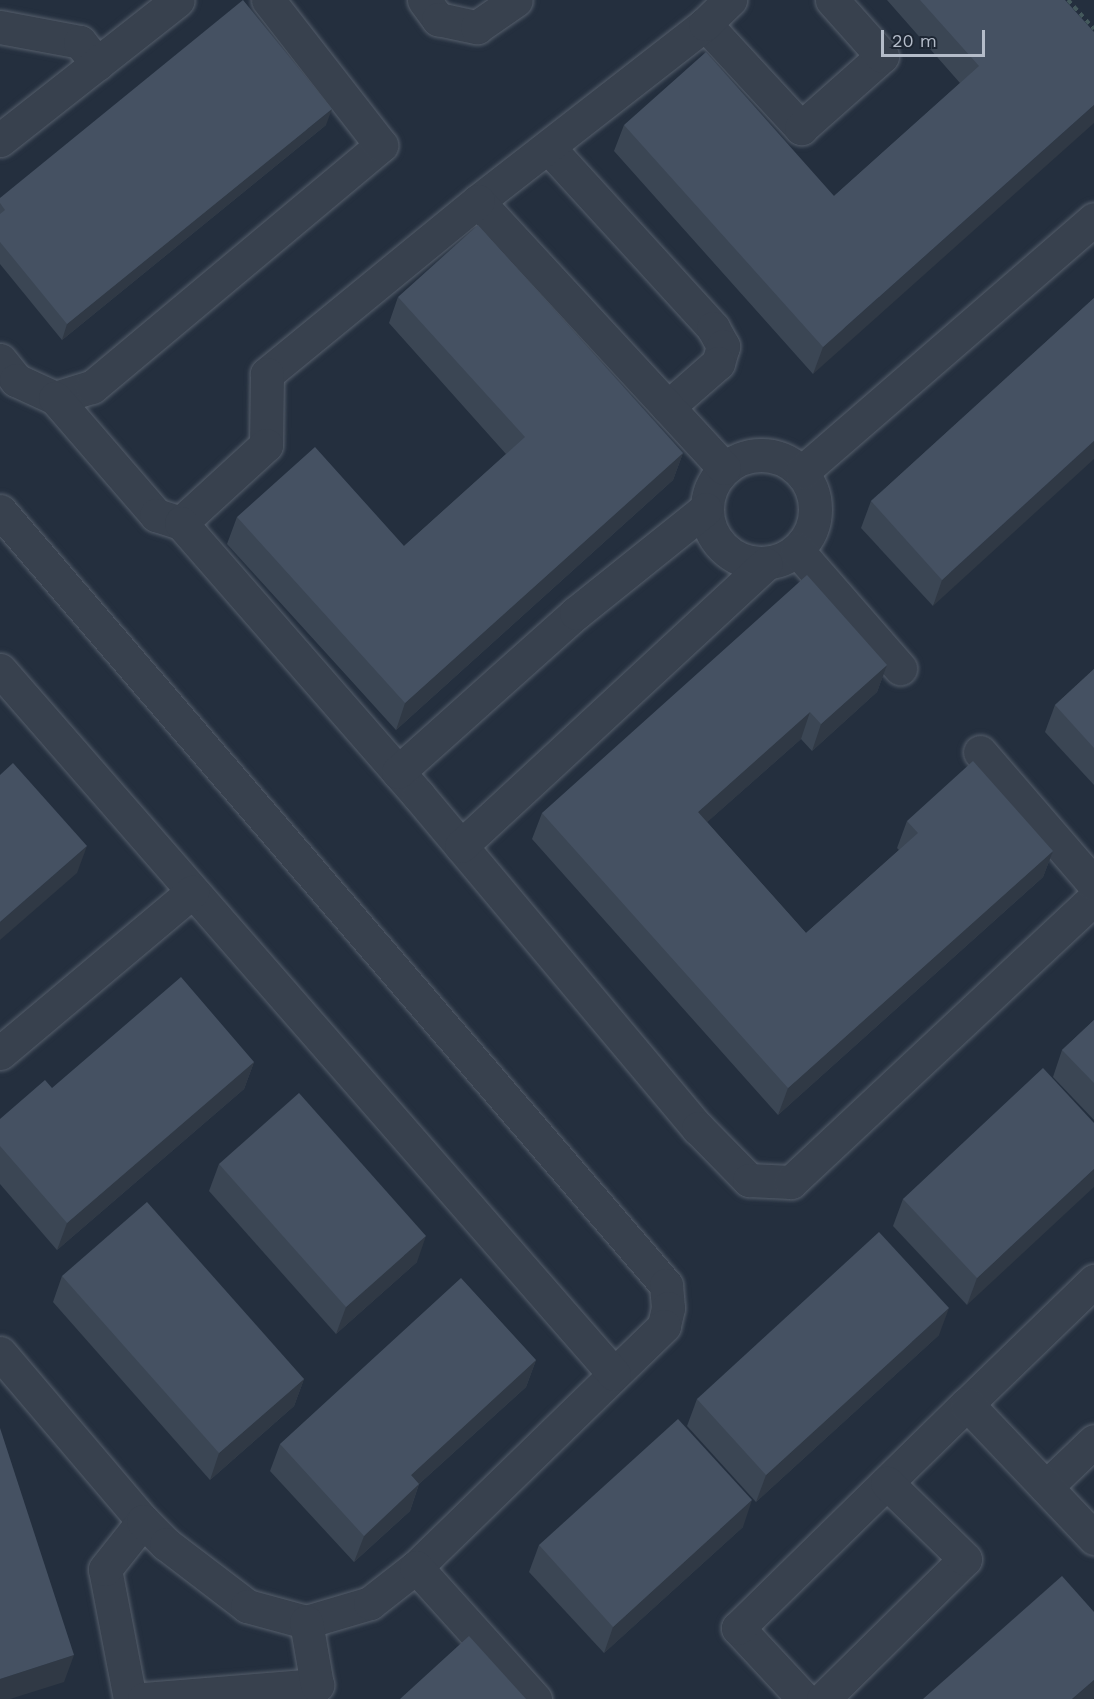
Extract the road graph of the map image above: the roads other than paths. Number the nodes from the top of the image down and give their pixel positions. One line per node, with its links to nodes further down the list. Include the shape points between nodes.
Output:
1 (178, 0): 9 (lane)
2 (268, 0): 15 (lane, via 381,145 92,387)
3 (424, 0): 4 (lane, via 438,19 477,27)
4 (516, 0)
5 (730, 0): 7 (lane)
6 (832, 0): 7 (lane, via 882,56 801,128)
7 (705, 24): 11 (lane)
8 (0, 27): 9 (lane, via 80,42)
9 (97, 64): 10 (lane)
10 (0, 140)
11 (548, 147): 12 (lane); 16 (lane, via 713,328 723,346 718,363)
12 (478, 201): 16 (lane); 21 (lane, via 267,374 267,444)
13 (1094, 219): 18 (lane)
14 (0, 360): 15 (lane, via 16,380)
15 (55, 398): 21 (lane, via 156,515)
16 (668, 407): 17 (lane)
17 (724, 468): 18 (lane, via 742,457 764,454 784,459); 19 (lane, via 711,487)
18 (802, 472): 22 (lane, via 815,496 815,524)
19 (706, 509): 23 (lane, via 714,538 737,558); 27 (lane, via 576,613)
20 (0, 511): 35 (lane, via 666,1285 668,1308 664,1326)
21 (181, 523): 27 (lane)
22 (797, 550): 23 (lane, via 785,560); 24 (lane)
23 (766, 564): 28 (lane)
24 (900, 668)
25 (0, 669): 30 (lane)
26 (980, 752): 29 (lane)
27 (398, 772): 28 (lane)
28 (461, 846): 31 (lane, via 698,1128 749,1180 791,1182)
29 (1094, 884)
30 (192, 892): 32 (lane); 35 (lane)
31 (1094, 898)
32 (0, 1053)
33 (1094, 1281): 36 (lane)
34 (0, 1353): 40 (lane)
35 (614, 1374): 42 (lane)
36 (967, 1404): 38 (lane); 39 (lane)
37 (1094, 1441): 39 (lane)
38 (887, 1483): 47 (lane, via 738,1628); 48 (lane, via 965,1559)
39 (1046, 1487): 41 (lane)
40 (143, 1521): 43 (lane, via 166,1544 247,1606); 44 (lane, via 105,1569)
41 (1094, 1538)
42 (416, 1567): 43 (lane, via 370,1603); 46 (lane)
43 (306, 1622): 45 (lane, via 317,1685)
44 (130, 1699)
45 (144, 1699)
46 (534, 1699)
47 (804, 1699)
48 (824, 1699)

